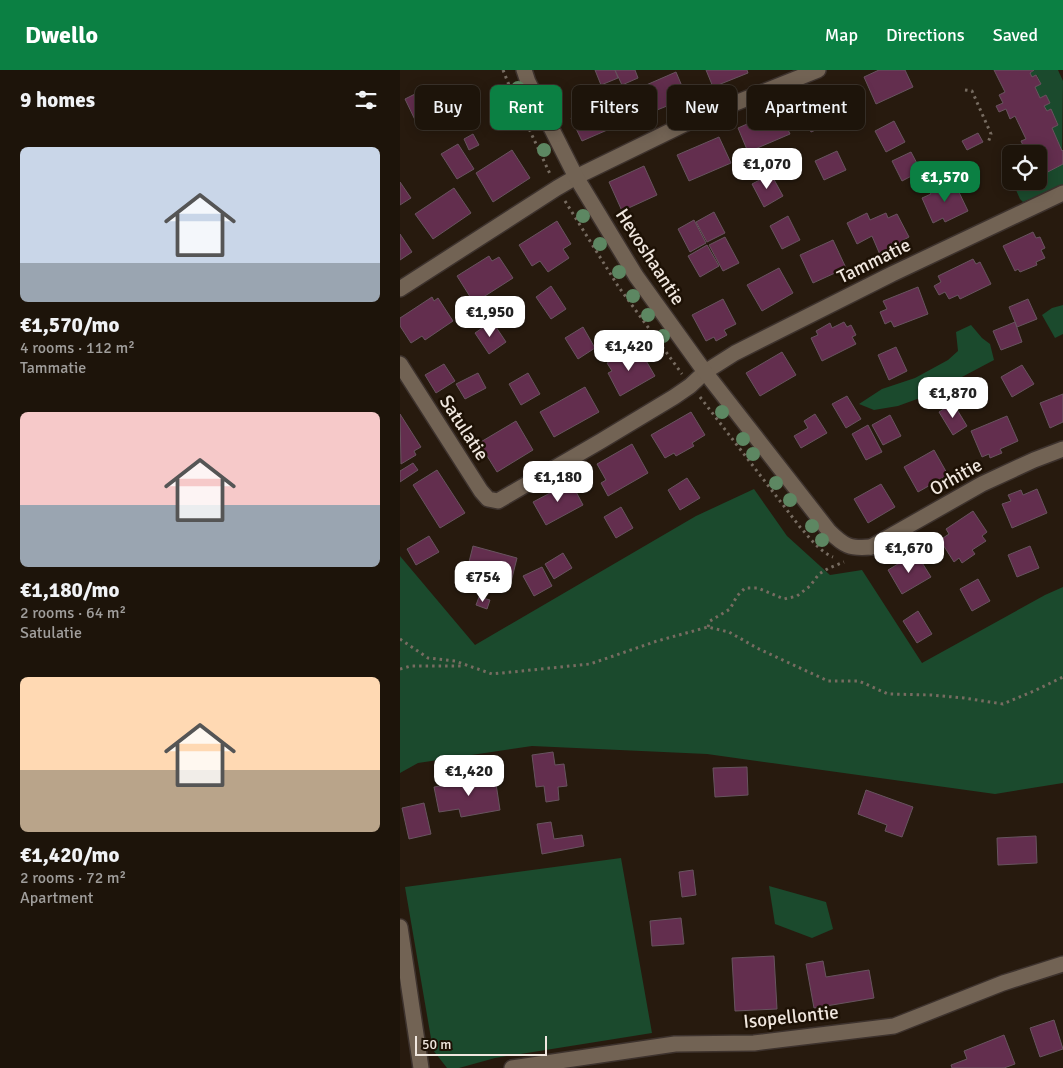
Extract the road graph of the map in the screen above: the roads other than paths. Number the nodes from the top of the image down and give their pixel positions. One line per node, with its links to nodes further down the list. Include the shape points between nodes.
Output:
1 (524, 70): 3 (street, Hevoshaantie)
2 (818, 70): 3 (street, via 693,120)
3 (576, 177): 5 (street); 7 (street, Hevoshaantie, via 636,276)
4 (1063, 193): 7 (street, Tammatie, via 778,330)
5 (400, 289)
6 (400, 364): 7 (street, Satulatie, via 481,491 488,499 498,501 674,397)
7 (706, 372): 9 (street, Hevoshaantie, via 829,531 846,545)
8 (1063, 449): 9 (street, Orhitie, via 982,484)
9 (872, 547)
10 (400, 927): 12 (street)
11 (1063, 964): 13 (street, Isopellontie, via 1003,983 894,1026 754,1043 675,1044)
12 (421, 1068)
13 (512, 1068)

